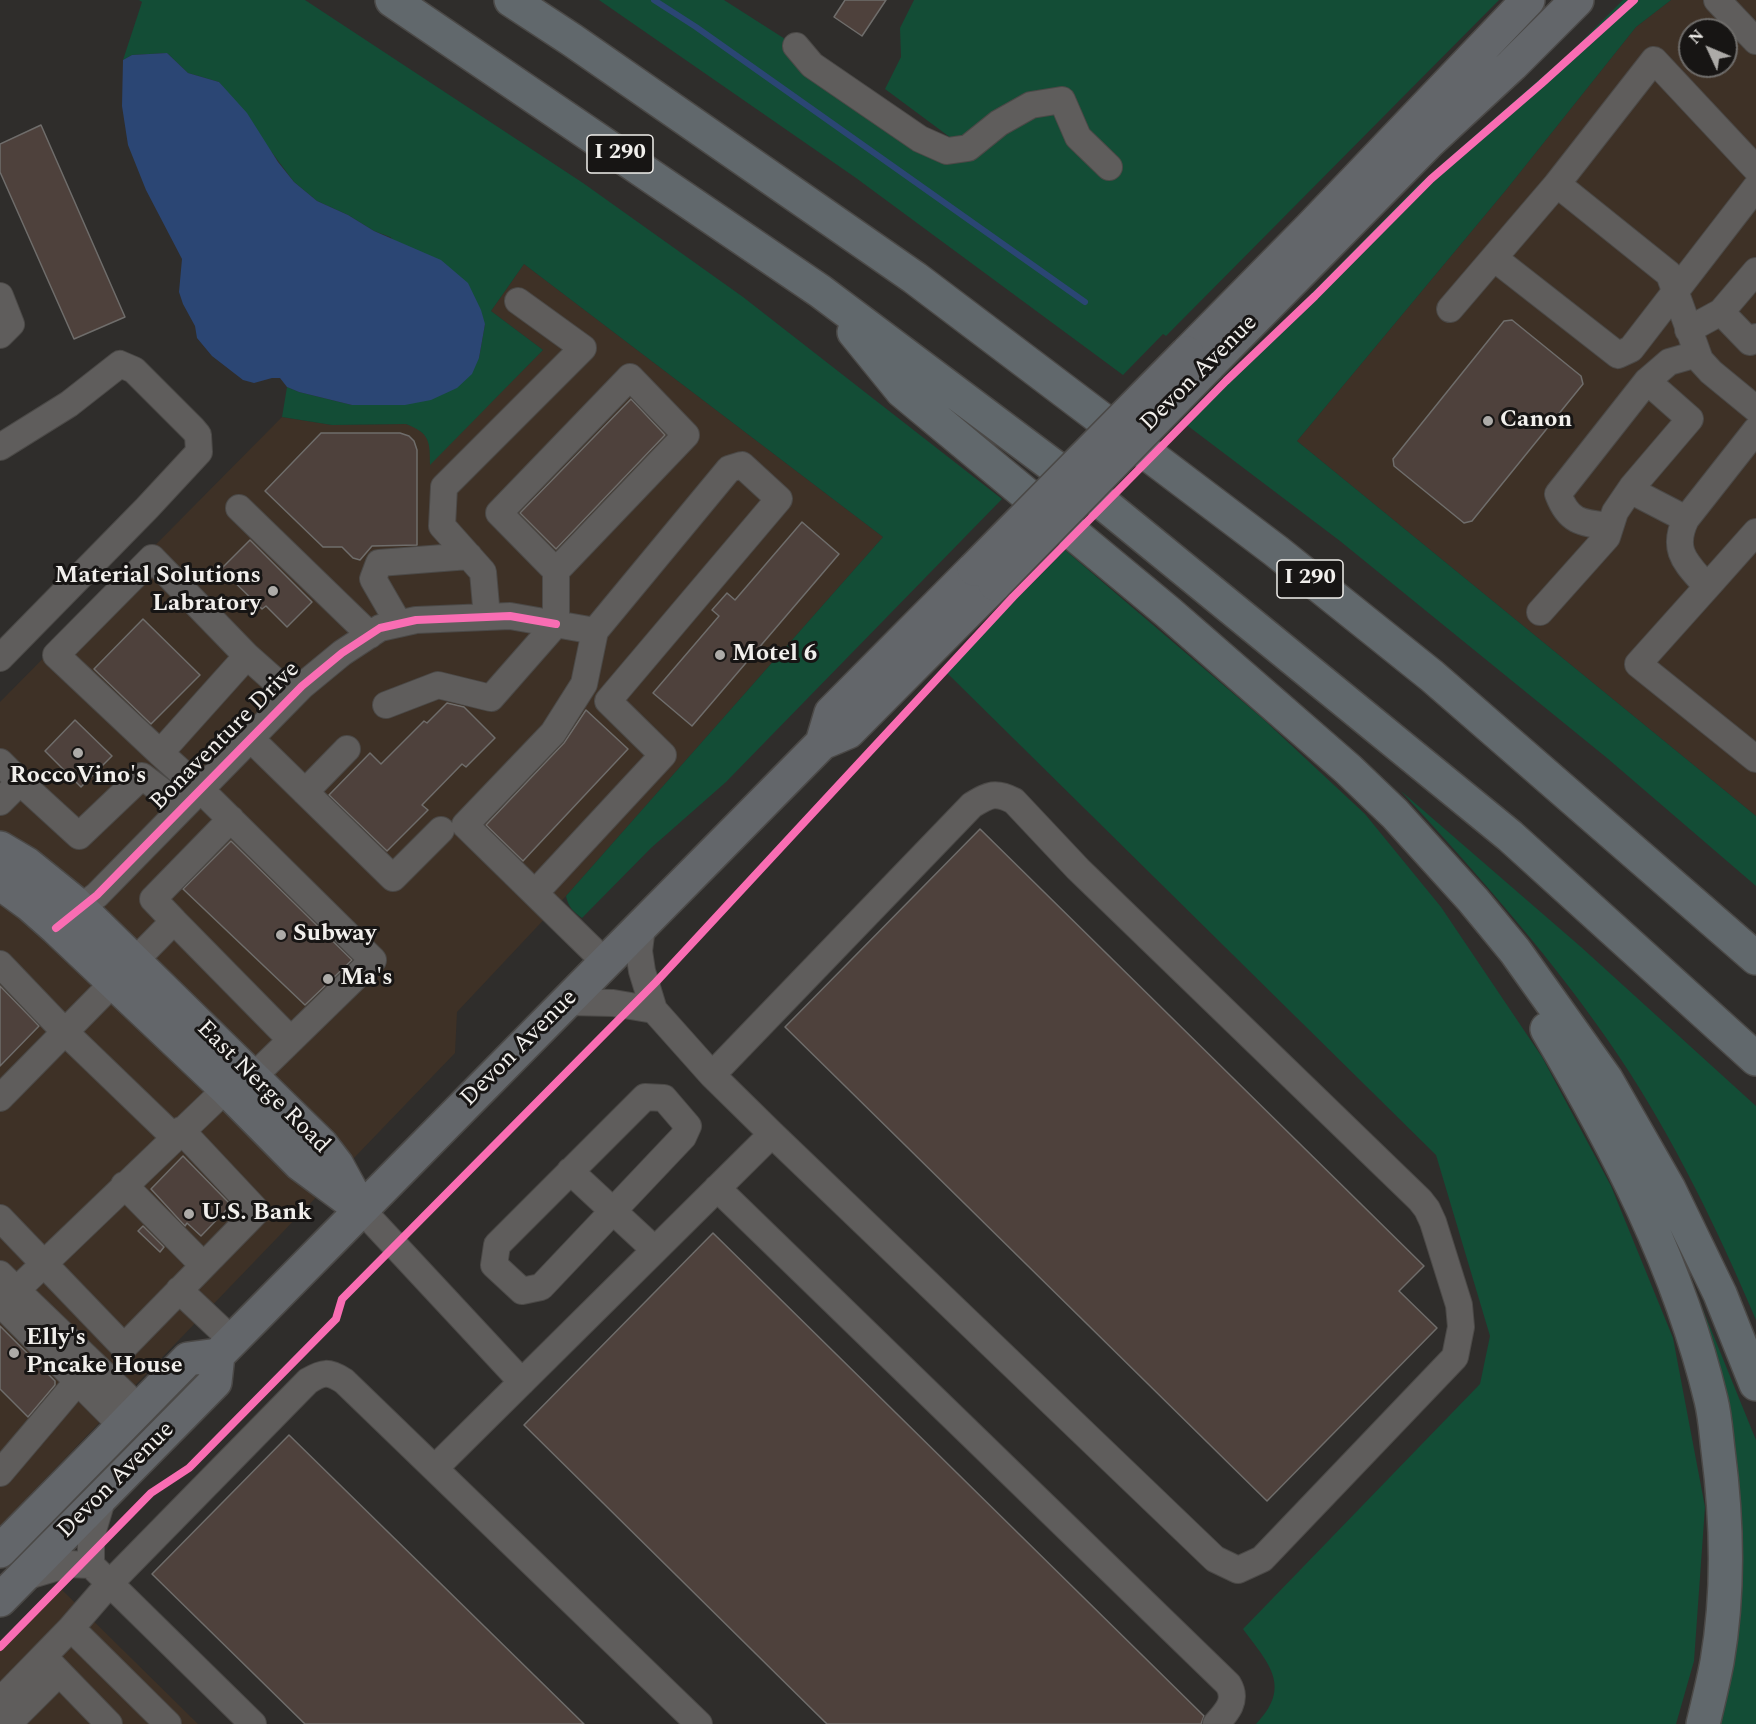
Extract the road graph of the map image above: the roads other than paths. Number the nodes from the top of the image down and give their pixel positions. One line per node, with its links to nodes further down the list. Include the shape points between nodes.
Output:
1 (392, 0): 14 (highway, I 290)
2 (511, 0): 49 (highway, I 290, via 925,285 1276,551)
3 (1528, 0): 24 (main road, Devon Avenue, via 1310,228)
4 (1576, 0): 24 (main road, Devon Avenue, via 1512,65)
5 (1717, 0): 6 (street)
6 (1756, 41)
7 (796, 46): 8 (street, via 812,65 920,139 947,151 968,148 999,123 1031,105 1062,100 1078,137)
8 (1109, 167)
9 (1756, 169): 10 (street, via 1654,60)
10 (1557, 184): 12 (street); 15 (street, via 1669,274)
11 (1756, 188): 15 (street)
12 (1494, 258): 15 (street, via 1618,355 1631,350); 18 (street)
13 (1756, 271): 19 (street)
14 (820, 291): 59 (highway, via 902,391 1168,612); 77 (highway, I 290, via 1104,504 1510,836)
15 (1675, 291): 20 (street)
16 (0, 297): 21 (street, via 11,324)
17 (518, 301): 34 (street, via 583,348 444,487 442,526)
18 (1450, 309)
19 (1721, 312): 20 (street); 22 (street, via 1750,342)
20 (1688, 330): 23 (street)
21 (0, 335)
22 (1756, 337)
23 (1697, 354): 25 (street, via 1669,362); 26 (street, via 1711,372)
24 (1197, 360): 67 (main road, Devon Avenue, bridge, via 984,576 831,713 822,743)
25 (1647, 381): 29 (street, via 1690,419); 32 (street, via 1558,494 1570,516 1586,524)
26 (1756, 410)
27 (1756, 430): 31 (street)
28 (0, 447): 44 (street, via 69,404 120,364 134,370 193,429 198,435 199,452)
29 (1630, 490): 31 (street); 32 (street)
30 (239, 508): 42 (street)
31 (1686, 519): 36 (street, via 1680,537 1683,557)
32 (1610, 526): 37 (street, via 1607,537)
33 (1756, 532): 36 (street)
34 (469, 556): 38 (street, via 483,572); 39 (street, via 379,563 373,579)
35 (556, 571): 35 (street, via 686,435 630,377 499,513); 40 (street)
36 (1707, 587): 51 (street, via 1638,664)
37 (1540, 612)
38 (487, 617): 39 (street, Bonaventure Drive); 40 (street, Bonaventure Drive, via 510,616)
39 (399, 624): 42 (street, Bonaventure Drive)
40 (556, 624): 41 (street, Bonaventure Drive); 48 (street, via 491,698 438,685)
41 (595, 631): 45 (street); 47 (street, via 729,469 742,465 779,499)
42 (370, 635): 46 (street, Bonaventure Drive, via 342,653)
43 (247, 656): 46 (street); 53 (street); 53 (street, via 153,558 56,655)
44 (0, 658)
45 (584, 684): 47 (street); 64 (street, via 553,733 465,825)
46 (292, 696): 50 (street, Bonaventure Drive)
47 (608, 701): 64 (street, via 663,755)
48 (386, 705)
49 (1501, 736): 68 (highway); 69 (highway, I 290)
50 (251, 739): 56 (street); 57 (street, Bonaventure Drive)
51 (1752, 748)
52 (347, 749): 56 (street)
53 (160, 753): 57 (street)
54 (0, 762): 55 (street)
55 (20, 782): 57 (street, via 79,836 142,776); 58 (street)
56 (305, 792): 61 (street, via 393,878)
57 (191, 798): 60 (street); 65 (street, Bonaventure Drive, via 97,895)
58 (0, 802)
59 (1395, 814): 97 (highway, via 1515,951 1606,1080 1669,1188 1720,1294); 115 (highway, via 1533,1007 1591,1104 1666,1258 1690,1323 1712,1402 1722,1479 1725,1569 1717,1661)
60 (231, 819): 66 (street, via 153,899); 76 (street, via 373,960)
61 (441, 830)
62 (0, 848): 65 (main road, East Nerge Road, via 48,880)
63 (0, 883): 65 (main road, East Nerge Road)
64 (535, 893): 70 (street)
65 (67, 918): 72 (main road, East Nerge Road)
66 (174, 921): 72 (street); 76 (street)
67 (642, 927): 70 (main road, Devon Avenue); 74 (street, via 639,951)
68 (1756, 929)
69 (1756, 958)
70 (606, 963): 73 (main road, Devon Avenue)
71 (0, 964): 75 (street)
72 (124, 973): 75 (street); 79 (main road, East Nerge Road)
73 (568, 1002): 74 (street, via 613,1003); 86 (main road, Devon Avenue)
74 (654, 1010): 78 (street)
75 (66, 1032): 80 (street); 81 (street)
76 (290, 1039): 79 (street)
77 (1756, 1059)
78 (712, 1075): 82 (street); 82 (street, via 972,805 989,795 1003,795 1014,801 1078,869 1420,1200 1433,1222 1459,1305 1461,1327 1455,1357 1262,1559 1238,1570 1215,1559)
79 (239, 1083): 81 (street); 86 (main road, East Nerge Road, via 300,1164)
80 (0, 1098)
81 (177, 1133): 84 (street); 91 (street, via 257,1211)
82 (772, 1134): 85 (street)
83 (570, 1172): 87 (street); 87 (street, via 645,1097 664,1098 688,1126 683,1137); 87 (street, via 497,1245 494,1265 522,1291 541,1287)
84 (124, 1185): 90 (street); 91 (street)
85 (717, 1188): 89 (street); 114 (street, via 1228,1684 1232,1704)
86 (361, 1209): 94 (main road, Devon Avenue); 96 (street)
87 (613, 1211): 89 (street)
88 (0, 1218): 90 (street)
89 (655, 1250): 96 (street)
90 (43, 1262): 92 (street, via 124,1347); 93 (street)
91 (203, 1265): 92 (street)
92 (179, 1290): 94 (street)
93 (5, 1293): 95 (street); 98 (street)
94 (225, 1347): 98 (main road, Devon Avenue, via 188,1359); 101 (main road, Devon Avenue, via 215,1382)
95 (78, 1381): 98 (street); 100 (street)
96 (522, 1382): 99 (street)
97 (1756, 1384)
98 (131, 1417): 102 (main road, Devon Avenue)
99 (435, 1468): 104 (street, via 344,1381 321,1373 308,1381); 113 (street)
100 (0, 1473)
101 (104, 1493): 103 (street, via 91,1537); 105 (main road, Devon Avenue)
102 (0, 1551)
103 (91, 1565): 104 (street); 105 (street, via 68,1564)
104 (110, 1583): 106 (street); 112 (street)
105 (10, 1589)
106 (71, 1628): 107 (street); 111 (street)
107 (51, 1665): 108 (street); 109 (street); 110 (street)
108 (0, 1701)
109 (8, 1724)
110 (109, 1724)
111 (168, 1724)
112 (253, 1724)
113 (699, 1724)
114 (1216, 1724)
115 (1703, 1724)

